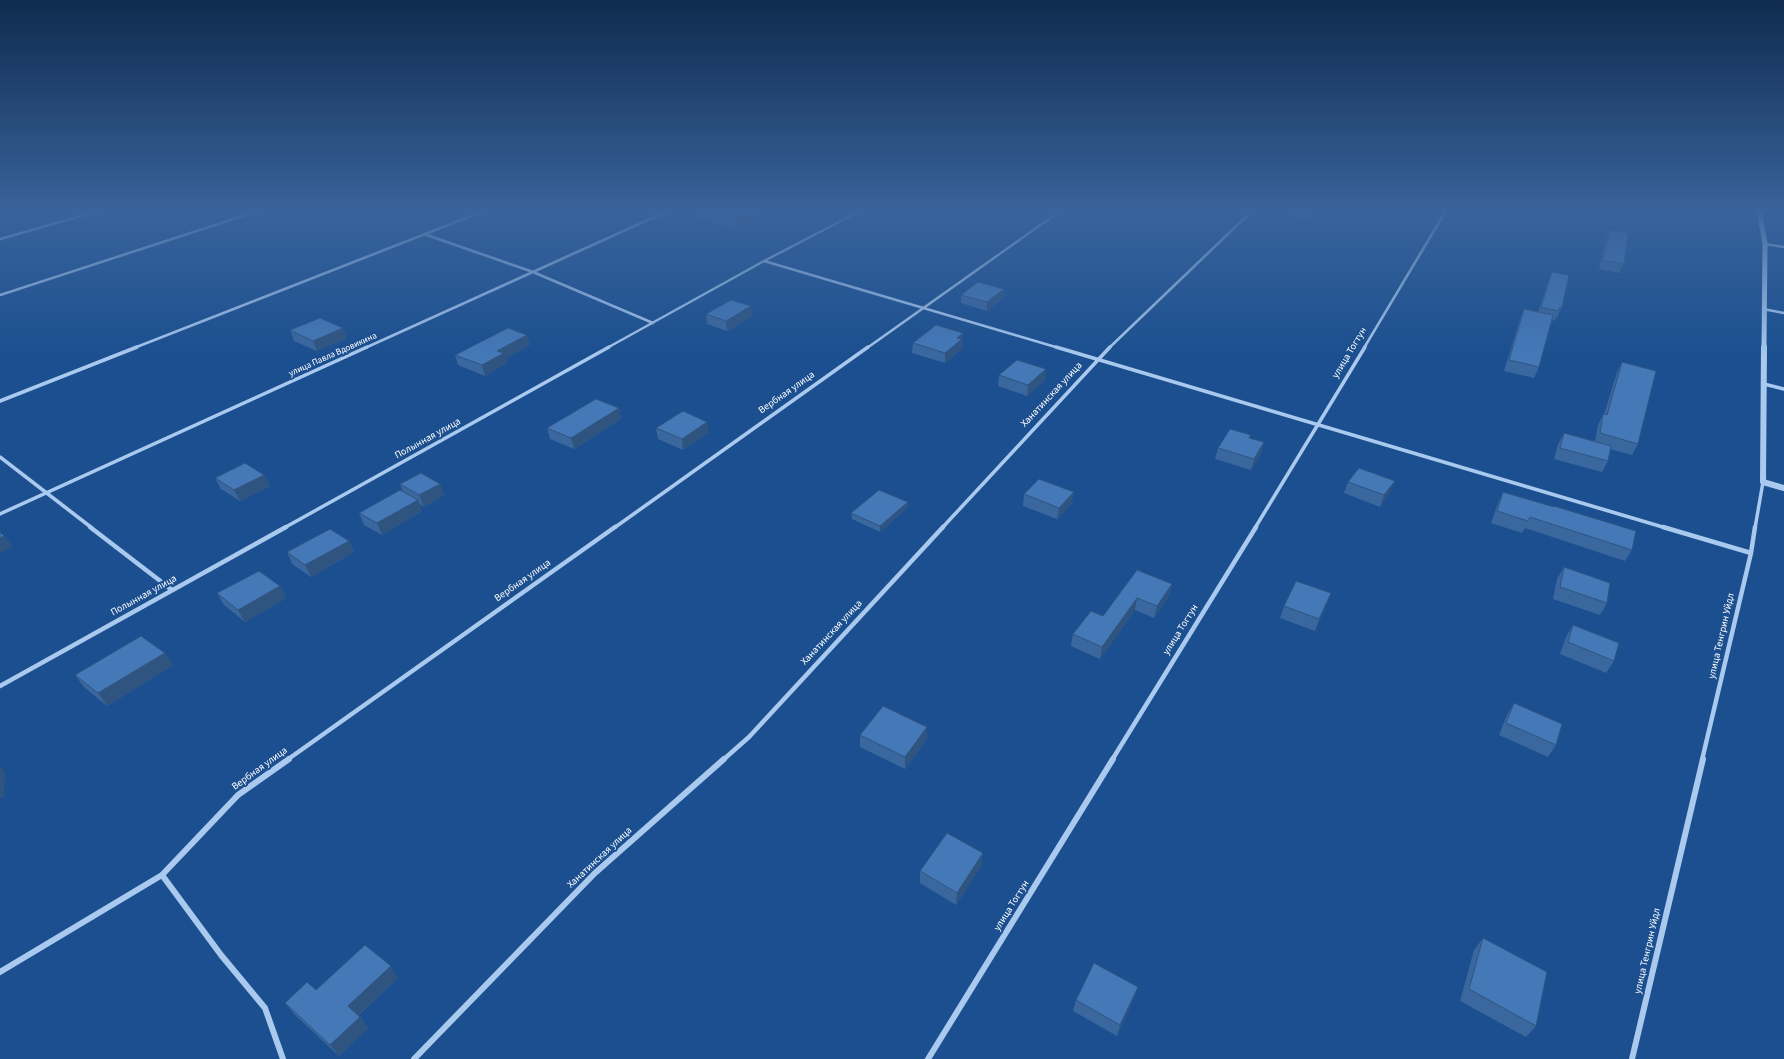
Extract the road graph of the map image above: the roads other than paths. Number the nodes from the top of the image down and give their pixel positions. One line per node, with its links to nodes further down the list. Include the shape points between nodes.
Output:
1 (112, 258): 12 (street)
2 (362, 258): 20 (street)
3 (494, 258): 11 (street)
4 (563, 258): 11 (street, улица Павла Вдовикина)
5 (769, 258): 10 (street, Полынная улица)
6 (993, 258): 13 (street, Вербная улица)
7 (1203, 258): 17 (street, Ханатинская улица)
8 (1417, 258): 21 (street, улица Тогтун)
9 (1764, 258): 14 (street, улица Тенгрин Уйдл)
10 (764, 261): 13 (street); 16 (street, Полынная улица)
11 (533, 272): 16 (street); 25 (street, улица Павла Вдовикина)
12 (0, 295)
13 (922, 308): 17 (street); 30 (street, Вербная улица, via 238,795)
14 (1762, 309): 15 (street); 18 (street, улица Тенгрин Уйдл)
15 (1784, 313)
16 (653, 323): 28 (street, Полынная улица)
17 (1097, 360): 21 (street); 33 (street, Ханатинская улица, via 749,737 595,873)
18 (1764, 384): 19 (street); 23 (street, улица Тенгрин Уйдл)
19 (1784, 389)
20 (0, 401)
21 (1318, 424): 27 (street); 34 (street, улица Тогтун)
22 (0, 458): 25 (street)
23 (1763, 482): 24 (street); 27 (street, улица Тенгрин Уйдл)
24 (1784, 488)
25 (46, 493): 26 (street, улица Павла Вдовикина); 28 (street)
26 (0, 514)
27 (1751, 553): 35 (street, улица Тенгрин Уйдл)
28 (172, 590): 29 (street, Полынная улица)
29 (0, 686)
30 (162, 875): 31 (street, Вербная улица); 32 (street, via 221,955 265,1008)
31 (0, 972)
32 (283, 1059)
33 (414, 1059)
34 (928, 1059)
35 (1632, 1059)

